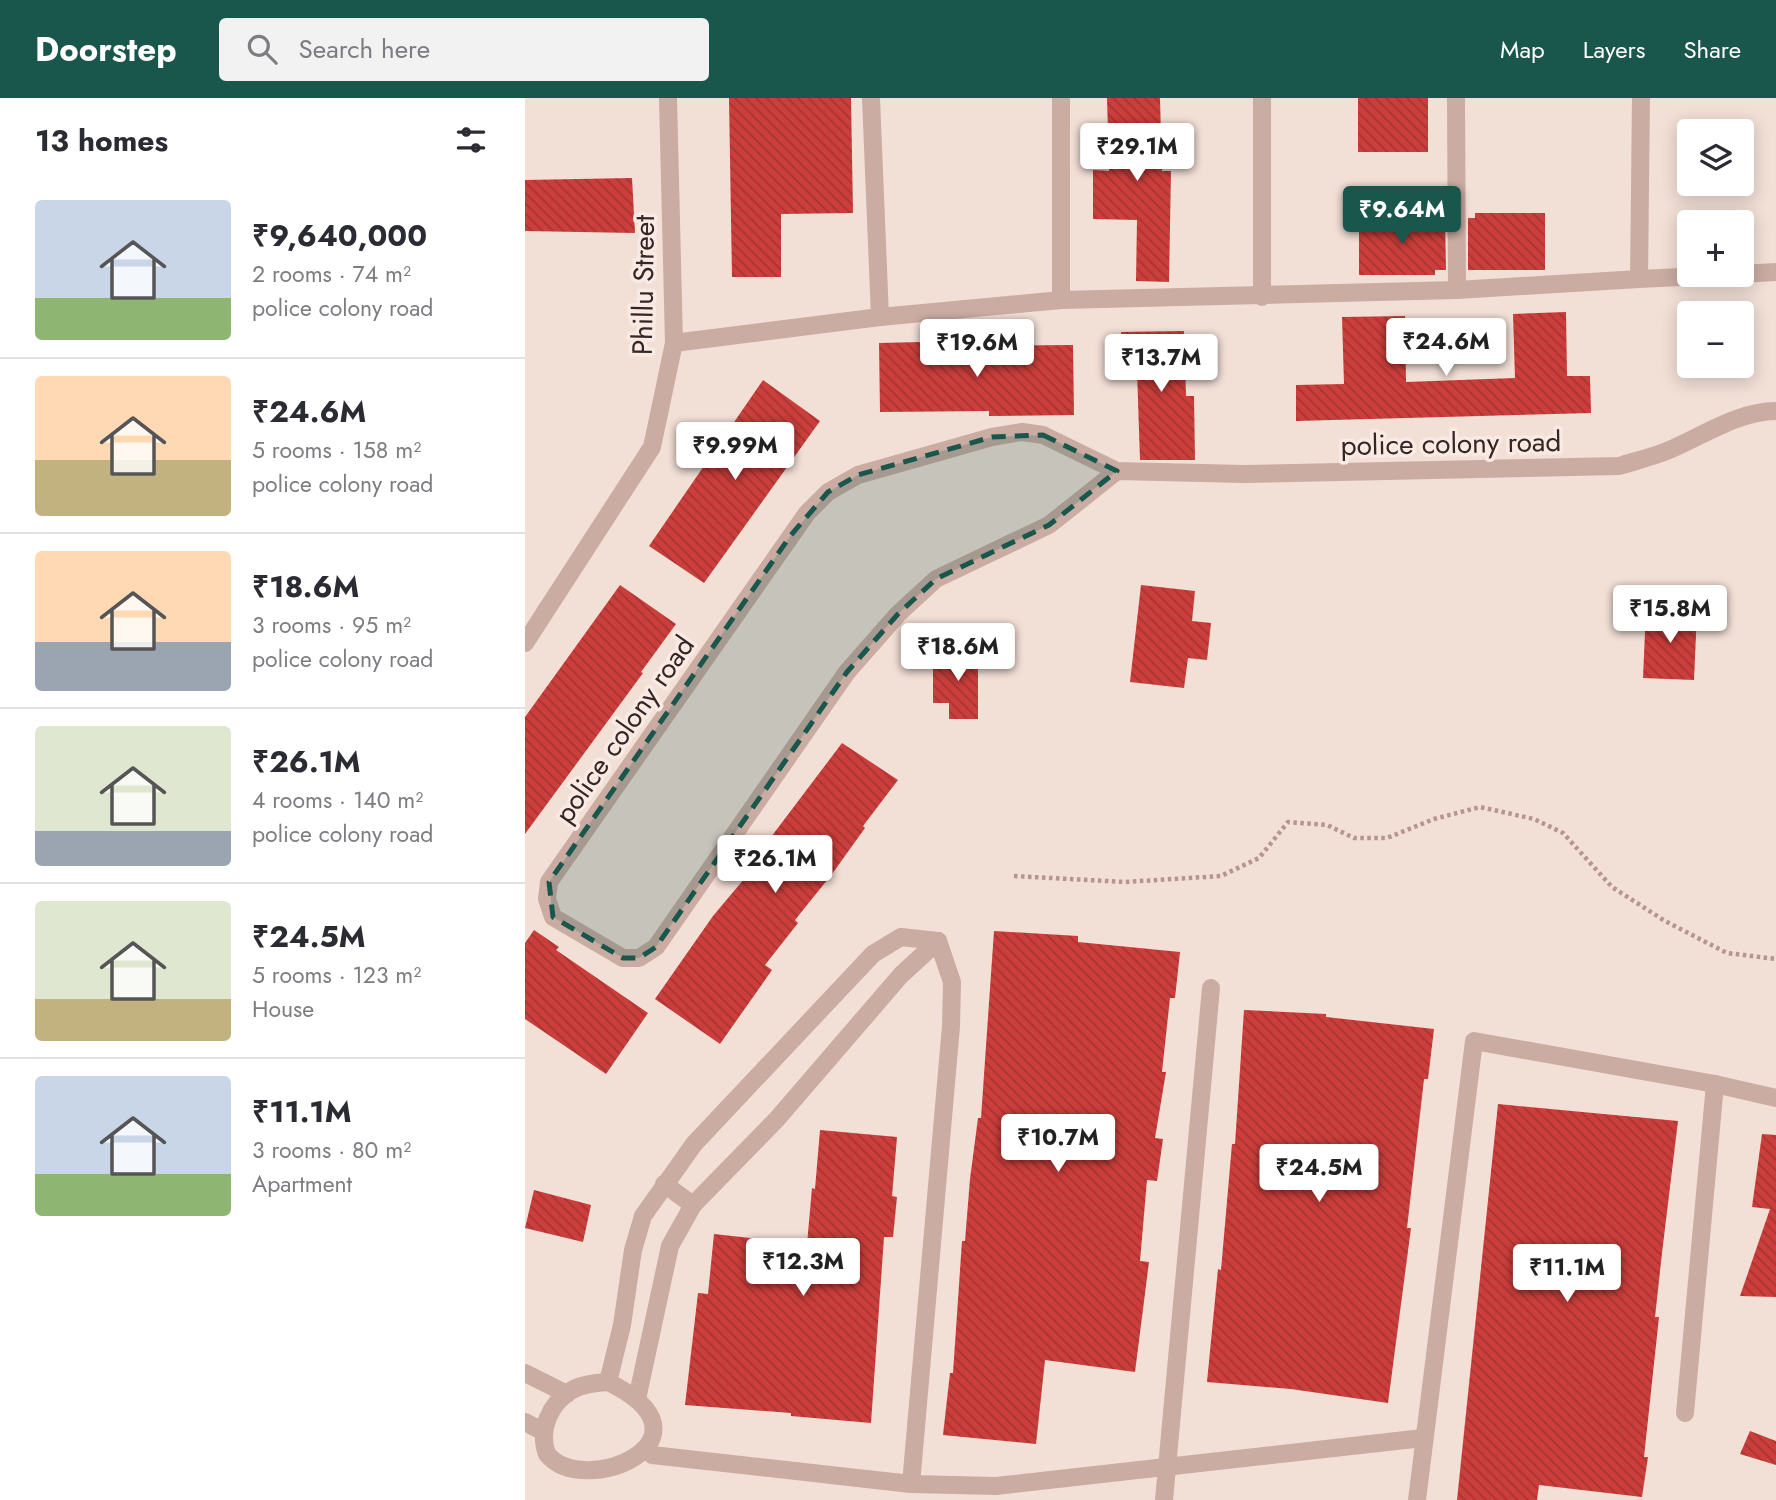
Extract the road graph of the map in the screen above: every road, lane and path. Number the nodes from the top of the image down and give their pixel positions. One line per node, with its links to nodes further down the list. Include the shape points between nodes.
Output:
1 (668, 98): 15 (street, Phillu Street)
2 (871, 98): 14 (street)
3 (1061, 98): 13 (street)
4 (1262, 98): 12 (street)
5 (1456, 98): 11 (street)
6 (1641, 98): 10 (street)
7 (1776, 272): 8 (street)
8 (1754, 273)
9 (1677, 277): 10 (street)
10 (1639, 279): 11 (street)
11 (1457, 290): 12 (street)
12 (1262, 297): 13 (street)
13 (1061, 300): 14 (street)
14 (880, 317): 15 (street)
15 (674, 343): 18 (street, Phillu Street, via 652,447)
16 (1776, 411): 17 (street, police colony road, via 1732,422 1665,452 1619,466 1244,474)
17 (1117, 471): 17 (street, police colony road, via 1043,435 1022,432 858,475 828,492 799,524 549,882 547,899 553,917 623,957 639,958 656,947 847,671 898,614 936,579 1049,525)
18 (525, 643)
19 (1014, 876): 21 (path, via 1125,882 1221,876 1259,858 1287,822 1327,825 1354,838 1387,838 1480,807 1534,819 1563,833 1612,887 1727,953)
20 (938, 941): 25 (street, via 901,937 873,954 694,1144); 26 (street, via 901,975 777,1119); 38 (street, via 952,982 951,1026)
21 (1776, 959)
22 (1211, 988): 36 (street)
23 (1715, 1084): 24 (street); 31 (street); 34 (street, via 1474,1041)
24 (1776, 1098)
25 (664, 1184): 26 (street); 28 (street, via 643,1216 633,1250)
26 (693, 1205): 30 (street, via 670,1246)
27 (525, 1373): 29 (street)
28 (608, 1382): 29 (street); 30 (street)
29 (567, 1394): 33 (street, via 545,1420)
30 (637, 1399): 35 (street, via 652,1429)
31 (1685, 1413)
32 (525, 1422): 33 (street)
33 (544, 1432): 39 (street, via 545,1451 553,1468)
34 (1423, 1438): 36 (street); 41 (street)
35 (652, 1455): 37 (street); 38 (street)
36 (1168, 1467): 38 (street, via 996,1486); 40 (street)
37 (635, 1478)
38 (911, 1484)
39 (574, 1485)
40 (1164, 1500)
41 (1417, 1500)

